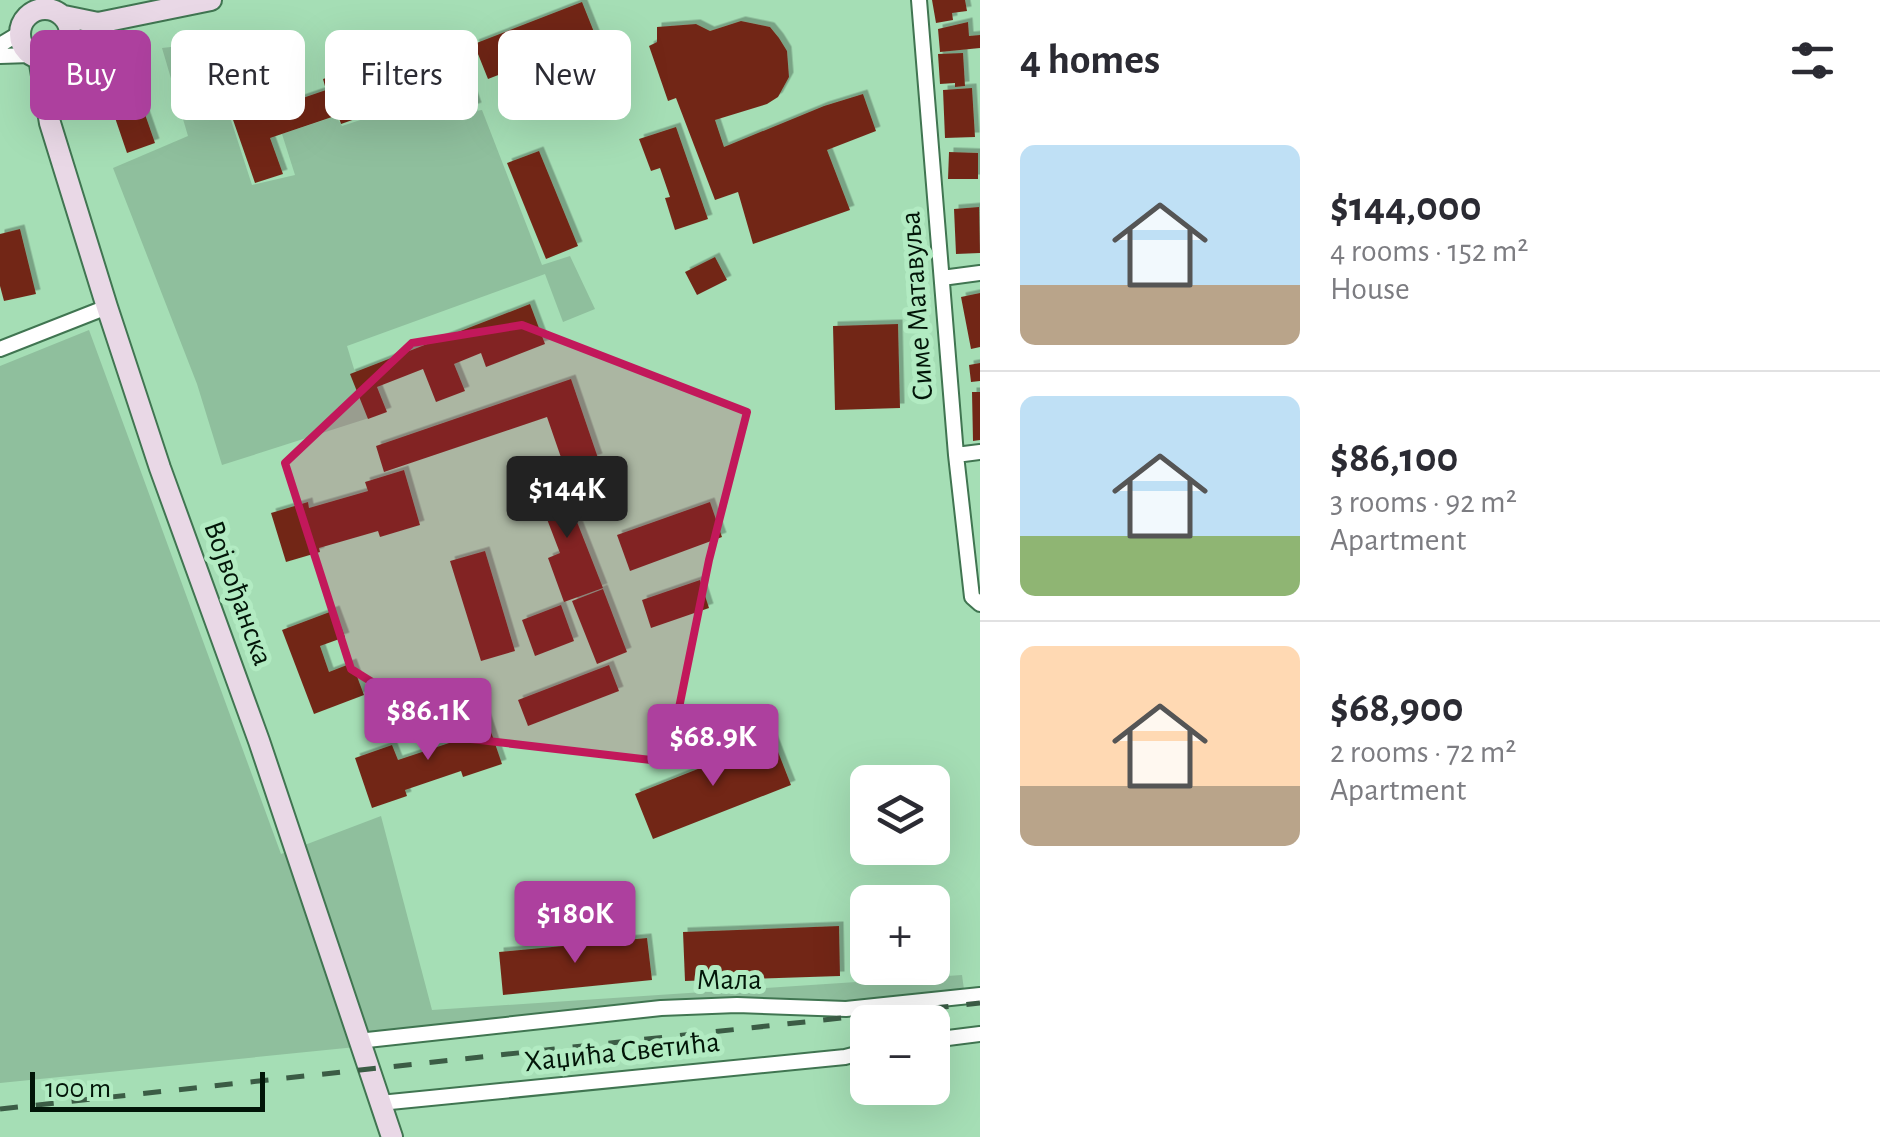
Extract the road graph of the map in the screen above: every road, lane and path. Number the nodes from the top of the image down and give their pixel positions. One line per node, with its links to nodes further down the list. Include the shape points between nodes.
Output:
1 (17, 0): 6 (street)
2 (211, 0): 5 (street)
3 (920, 0): 15 (street, Симе Матавуља)
4 (52, 8): 5 (street); 6 (street, via 34,11); 7 (street)
5 (98, 23): 8 (street)
6 (21, 28): 9 (street); 10 (street, via 22,45)
7 (71, 30)
8 (87, 30)
9 (0, 46)
10 (30, 48)
11 (30, 55): 12 (street)
12 (0, 56)
13 (50, 120): 16 (street, Војвођанска)
14 (980, 273): 15 (street)
15 (942, 278): 19 (street, Симе Матавуља)
16 (107, 307): 17 (street); 24 (street, Војвођанска)
17 (0, 349)
18 (980, 452): 19 (street)
19 (956, 455): 20 (street, Симе Матавуља, via 972,597)
20 (980, 604)
21 (980, 994): 24 (street, Мала, via 846,1009 661,1008)
22 (980, 1034): 23 (street)
23 (950, 1038)
24 (358, 1041): 26 (street, Војвођанска)
25 (850, 1056): 26 (street, Хаџића Светића)
26 (380, 1103): 27 (street, Војвођанска)
27 (392, 1137)

